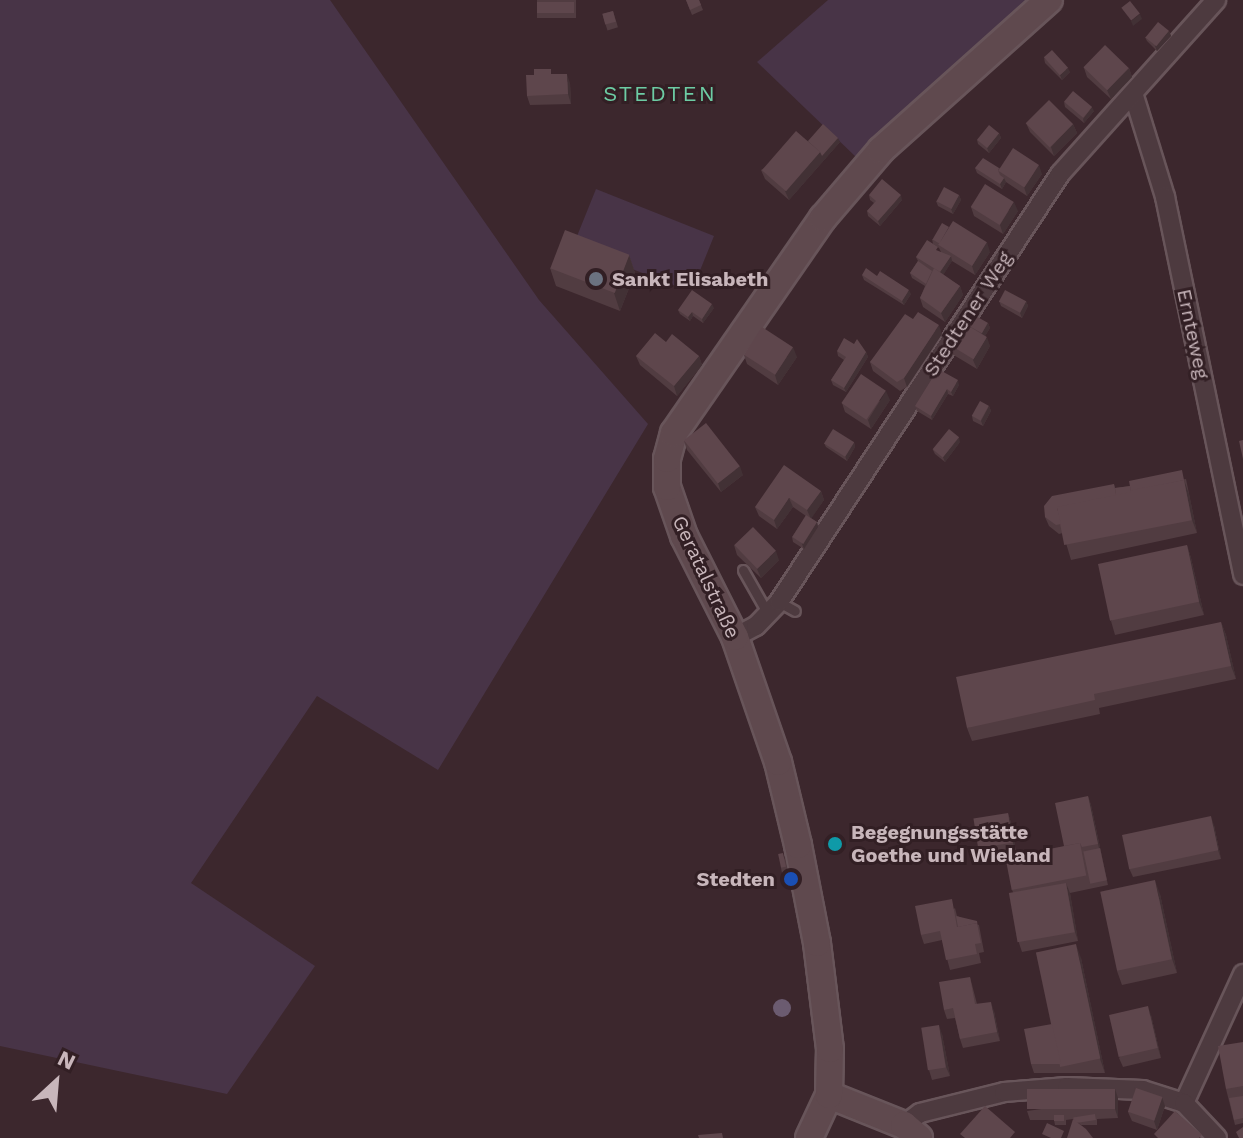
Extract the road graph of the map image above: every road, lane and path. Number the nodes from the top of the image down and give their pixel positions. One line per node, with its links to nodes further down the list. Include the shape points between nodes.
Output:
1 (1049, 0): 7 (street, Geratalstraße, via 881,150 823,218 674,433 667,487 684,536)
2 (1216, 0): 3 (street, Stedtener Weg)
3 (1134, 96): 5 (street, Ernteweg, via 1165,197); 6 (street, Stedtener Weg, via 1060,174)
4 (743, 570): 6 (lane)
5 (1243, 575)
6 (781, 609): 7 (street, Stedtener Weg)
7 (735, 637): 9 (street, Geratalstraße, via 778,762 805,880 830,1049)
8 (1243, 974): 10 (street)
9 (829, 1095): 11 (street); 12 (street, Geratalstraße)
10 (1184, 1103): 11 (street, via 1143,1090 1067,1087 1004,1092 920,1113); 13 (street)
11 (911, 1132)
12 (809, 1138)
13 (1217, 1138)

